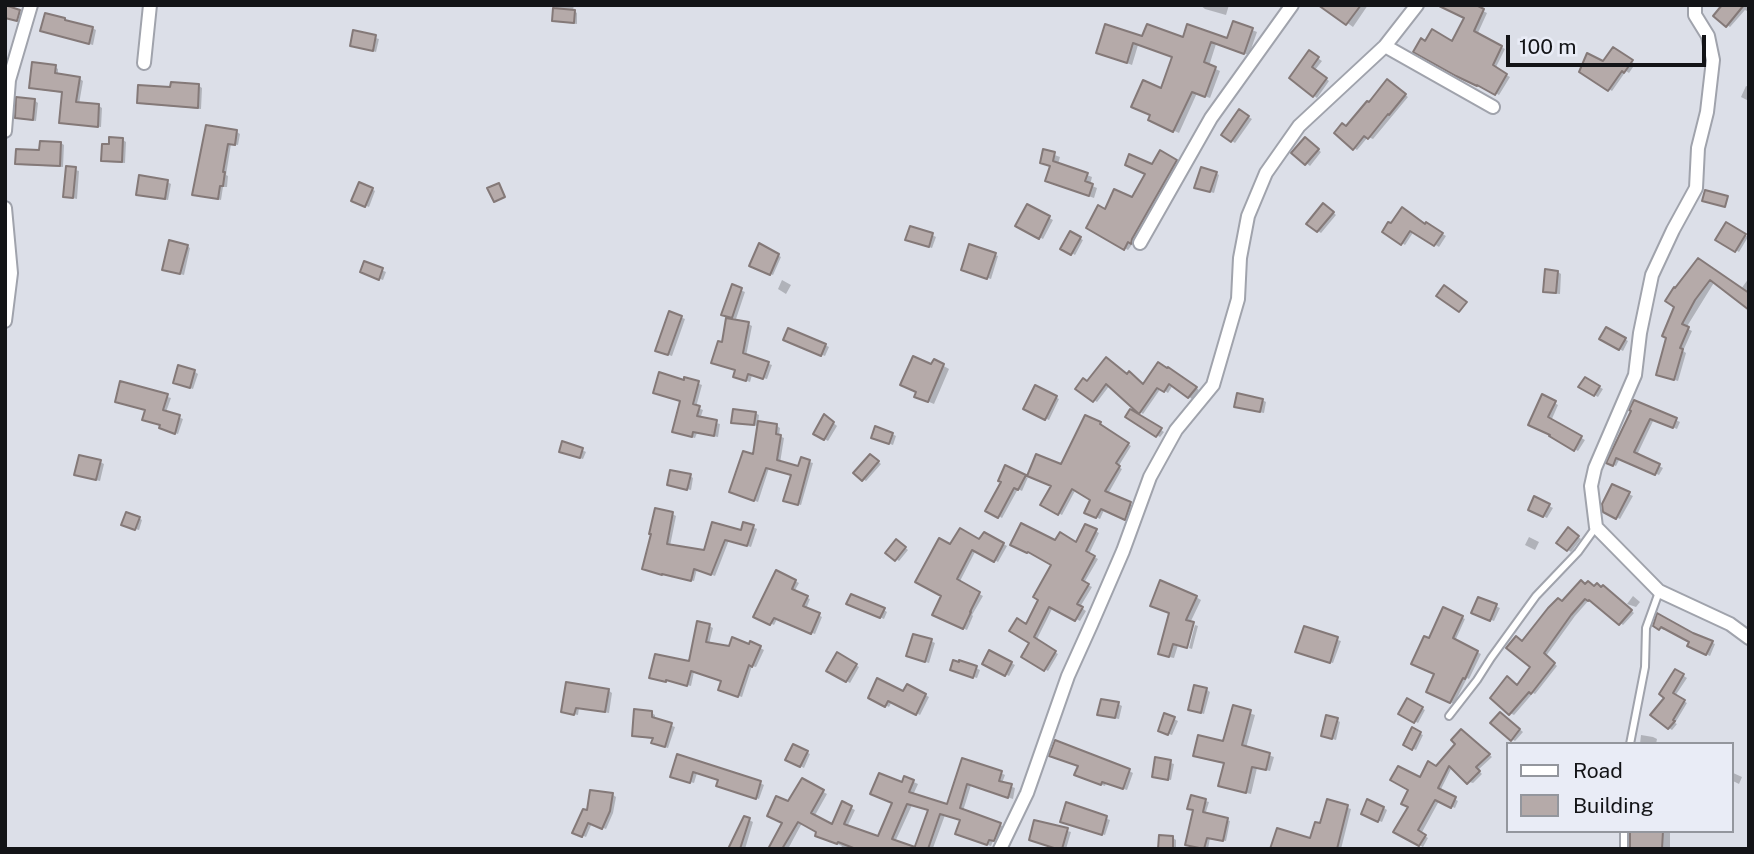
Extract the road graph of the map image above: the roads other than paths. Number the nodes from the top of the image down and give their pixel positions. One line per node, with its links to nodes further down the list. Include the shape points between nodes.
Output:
1 (30, 5): 9 (street, via 9,80)
2 (150, 5): 7 (street)
3 (1292, 5): 11 (street, via 1211,118)
4 (1417, 5): 6 (street)
5 (1695, 5): 13 (street, via 1713,60 1696,188 1652,275 1635,375 1595,468 1591,486)
6 (1385, 46): 8 (street); 18 (street, via 1299,126 1266,173 1248,216 1238,299 1213,385 1176,430 1150,477 1068,676 1027,793)
7 (144, 63)
8 (1493, 107)
9 (5, 131)
10 (5, 208): 12 (street, via 11,273)
11 (1140, 243)
12 (5, 321)
13 (1596, 527): 14 (street); 16 (lane, via 1536,596)
14 (1659, 591): 15 (street, via 1730,624); 17 (lane, via 1646,628 1645,667)
15 (1749, 638)
16 (1449, 716)
17 (1630, 742)
18 (1000, 849)

